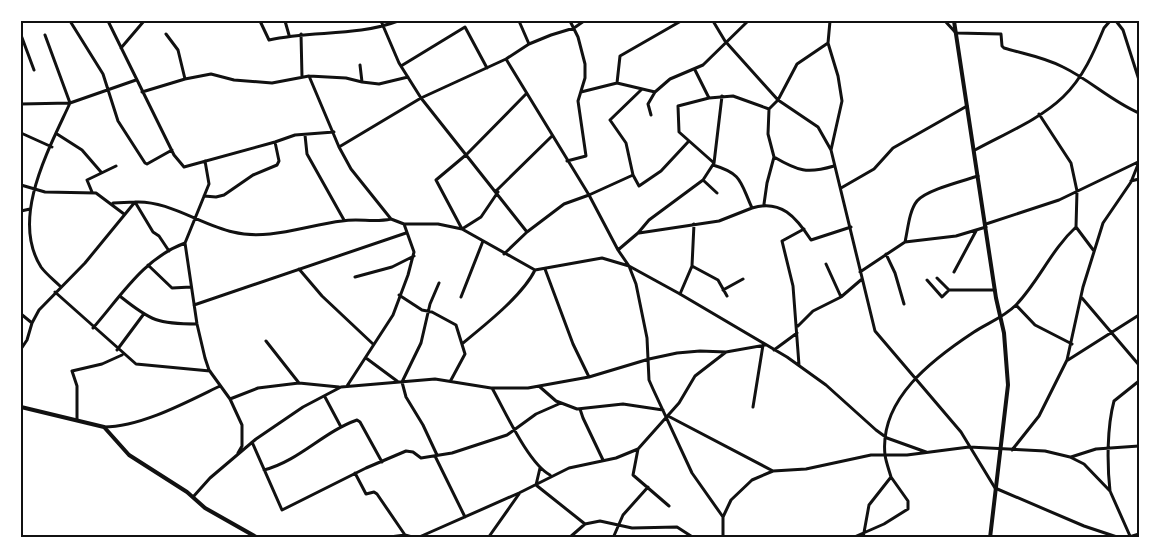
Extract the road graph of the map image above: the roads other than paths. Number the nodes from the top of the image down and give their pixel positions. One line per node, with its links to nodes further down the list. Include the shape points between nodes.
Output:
1 (70, 21): 45 (street, via 103,74)
2 (108, 21): 29 (street)
3 (144, 21): 29 (street)
4 (260, 21): 25 (street, via 269,40)
5 (285, 21): 25 (street)
6 (398, 21): 18 (street)
7 (519, 21): 28 (street)
8 (570, 21): 19 (street)
9 (584, 21): 19 (street)
10 (681, 21): 44 (street, via 620,56)
11 (713, 21): 26 (street)
12 (748, 21): 26 (street)
13 (830, 21): 27 (street)
14 (945, 21): 20 (street)
15 (954, 21): 20 (street)
16 (1110, 21): 39 (street)
17 (1116, 21): 42 (street, via 1123,30)
18 (382, 23): 22 (street, via 349,33); 32 (street)
19 (574, 28): 28 (street); 48 (street, via 585,64)
20 (956, 33): 39 (street, via 1001,34 1004,48 1042,57); 57 (street)
21 (166, 34): 40 (street, via 178,50)
22 (301, 34): 25 (street); 37 (street)
23 (21, 35): 34 (street)
24 (45, 35): 55 (street)
25 (289, 35)
26 (725, 41): 35 (street); 54 (street)
27 (828, 43): 54 (street, via 798,64); 72 (street, via 842,101)
28 (529, 44): 30 (street)
29 (121, 48): 41 (street)
30 (506, 59): 33 (street); 50 (street)
31 (360, 65): 43 (street)
32 (401, 66): 33 (street, via 465,27); 38 (street)
33 (487, 68): 52 (street)
34 (34, 70)
35 (695, 70): 49 (street, via 670,79); 53 (street)
36 (309, 76): 37 (street); 43 (street); 62 (street)
37 (302, 77): 40 (street, via 272,83 234,80 211,74)
38 (408, 77): 43 (street, via 380,84); 52 (street)
39 (1079, 77): 59 (street, via 1120,105); 60 (street, via 1063,97)
40 (185, 79): 47 (street)
41 (136, 80): 45 (street); 47 (street)
42 (1139, 80)
43 (362, 82)
44 (617, 83): 46 (street); 48 (street)
45 (108, 88): 55 (street); 71 (street, via 118,121 146,164)
46 (641, 90): 49 (street); 83 (street, via 610,120 626,143)
47 (142, 92): 71 (street)
48 (581, 92): 77 (street, via 578,101 586,156)
49 (655, 92): 61 (street, via 648,104)
50 (526, 94): 66 (street); 74 (street)
51 (722, 96): 53 (street); 58 (street, via 733,96); 79 (street)
52 (421, 98): 70 (street); 74 (street)
53 (708, 98): 68 (street, via 678,106 679,132)
54 (778, 100): 58 (street); 72 (street, via 818,127)
55 (70, 103): 56 (street); 64 (street)
56 (21, 104)
57 (967, 106): 73 (street); 89 (street, via 893,148 874,169)
58 (770, 109): 75 (street, via 768,134)
59 (1139, 113)
60 (1039, 114): 73 (street); 91 (street, via 1071,163)
61 (651, 115)
62 (334, 132): 65 (street); 70 (street)
63 (21, 133): 69 (street)
64 (57, 134): 69 (street); 82 (street, via 82,150)
65 (305, 135): 67 (street); 106 (street, via 307,154)
66 (552, 136): 77 (street); 93 (street)
67 (275, 142): 76 (street); 96 (street, via 277,165 253,175 224,195)
68 (688, 142): 79 (street); 83 (street, via 661,171 639,186)
69 (52, 147): 90 (street)
70 (339, 147): 105 (street, via 351,169)
71 (172, 150): 76 (street, via 184,167)
72 (831, 150): 81 (street)
73 (975, 150): 84 (street)
74 (467, 154): 93 (street); 112 (street, via 436,180)
75 (774, 157): 81 (street, via 812,172); 99 (street)
76 (205, 161): 96 (street, via 209,180)
77 (567, 161): 95 (street)
78 (1139, 162): 87 (street); 91 (street)
79 (713, 164): 86 (street); 101 (street, via 731,171 738,178)
80 (116, 166): 82 (street)
81 (834, 166): 89 (street)
82 (101, 172): 92 (street, via 86,181)
83 (633, 175): 95 (street)
84 (979, 176): 109 (street); 119 (street, via 917,200)
85 (1139, 179): 87 (street)
86 (703, 180): 94 (street); 117 (street, via 649,220)
87 (1131, 182): 123 (street, via 1103,223)
88 (21, 185): 90 (street)
89 (842, 188): 110 (street)
90 (34, 189): 92 (street, via 70,194); 100 (street)
91 (1077, 191): 109 (street); 111 (street)
92 (92, 192): 98 (street)
93 (497, 192): 112 (street, via 481,217); 115 (street)
94 (717, 193)
95 (588, 195): 115 (street, via 564,204); 121 (street)
96 (204, 196): 104 (street)
97 (135, 202): 98 (street); 103 (street); 104 (street, via 151,204); 122 (street)
98 (113, 203): 103 (street)
99 (764, 204): 101 (street); 113 (street, via 788,213)
100 (30, 208): 102 (street); 142 (street, via 30,233 38,260 42,269)
101 (752, 208): 108 (street, via 719,220)
102 (21, 211)
103 (124, 214): 142 (street, via 85,263)
104 (193, 219): 106 (street, via 246,235); 120 (street)
105 (391, 219): 106 (street, via 378,222); 107 (street)
106 (344, 220)
107 (404, 224): 112 (street, via 438,224); 116 (street)
108 (694, 224): 117 (street); 130 (street)
109 (986, 225): 114 (street); 146 (street)
110 (851, 227): 113 (street, via 811,240); 134 (street)
111 (1076, 227): 123 (street); 157 (street, via 1055,250)
112 (462, 229): 118 (street)
113 (804, 229): 165 (street, via 782,241)
114 (977, 230): 119 (street); 135 (street)
115 (527, 232): 124 (street)
116 (406, 233): 126 (street); 131 (street)
117 (638, 233): 121 (street)
118 (483, 241): 124 (street); 152 (street)
119 (905, 242): 125 (street)
120 (185, 243): 122 (street); 143 (street)
121 (618, 250): 129 (street)
122 (169, 251): 128 (street)
123 (1094, 252): 154 (street)
124 (504, 254): 133 (street)
125 (886, 254): 134 (street); 155 (street)
126 (414, 256): 136 (street, via 392,267); 149 (street)
127 (826, 264): 153 (street)
128 (148, 265): 143 (street, via 172,288); 151 (street)
129 (628, 266): 132 (street, via 602,258); 148 (street); 180 (street, via 641,301)
130 (692, 266): 144 (street, via 718,280); 148 (street)
131 (299, 269): 156 (street); 171 (street, via 322,296)
132 (545, 269): 133 (street); 185 (street)
133 (535, 270): 170 (street, via 529,283)
134 (860, 272): 137 (street)
135 (954, 272)
136 (355, 277)
137 (862, 278): 153 (street); 187 (street, via 875,331)
138 (937, 278): 145 (street)
139 (743, 280): 144 (street)
140 (927, 280): 145 (street, via 942,297)
141 (439, 283): 158 (street)
142 (60, 286): 147 (street)
143 (191, 287): 156 (street)
144 (723, 290): 150 (street)
145 (949, 290): 146 (street)
146 (995, 290): 162 (street)
147 (55, 292): 163 (street); 166 (street)
148 (680, 294): 173 (street)
149 (400, 295): 158 (street); 171 (street, via 393,315)
150 (726, 296)
151 (121, 297): 160 (street); 166 (street)
152 (461, 297)
153 (841, 297): 165 (street, via 812,311)
154 (1082, 297): 168 (street); 172 (street)
155 (904, 304)
156 (194, 305): 164 (street)
157 (1016, 305): 162 (street); 172 (street, via 1035,325)
158 (428, 311): 170 (street, via 456,325); 189 (street, via 421,343)
159 (21, 314): 163 (street)
160 (143, 315): 164 (street, via 166,323); 175 (street)
161 (1139, 315): 168 (street)
162 (1000, 317): 187 (street, via 964,339 925,369); 215 (street, via 1008,385)
163 (32, 323): 174 (street)
164 (197, 324): 184 (street)
165 (797, 327): 167 (street)
166 (93, 328): 175 (street)
167 (798, 333): 176 (street); 183 (street)
168 (1111, 333): 181 (street); 182 (street)
169 (266, 341): 190 (street)
170 (463, 343): 186 (street, via 465,354)
171 (373, 344): 179 (street)
172 (1072, 344): 181 (street)
173 (764, 345): 176 (street); 177 (street); 200 (street)
174 (21, 349)
175 (118, 350): 178 (street)
176 (774, 350): 183 (street)
177 (726, 352): 180 (street, via 700,351); 203 (street, via 695,376)
178 (122, 354): 184 (street, via 140,365); 204 (street, via 102,364 72,370)
179 (366, 358): 189 (street); 192 (street)
180 (649, 359): 185 (street); 202 (street, via 649,380)
181 (1067, 360): 216 (street, via 1039,416)
182 (1139, 365)
183 (799, 366): 208 (street, via 826,385)
184 (210, 371): 191 (street)
185 (589, 377): 193 (street)
186 (451, 380): 189 (street); 195 (street)
187 (916, 380): 208 (street, via 895,405); 211 (street, via 961,432)
188 (1139, 381): 213 (street, via 1114,401)
189 (400, 382): 192 (street); 220 (street)
190 (299, 383): 194 (street); 197 (street, via 258,388)
191 (220, 386): 197 (street); 205 (street, via 126,425)
192 (347, 386): 194 (street)
193 (540, 386): 195 (street); 198 (street)
194 (340, 387): 196 (street)
195 (492, 388): 207 (street)
196 (325, 397): 206 (street); 209 (street, via 293,413)
197 (230, 400): 219 (street, via 242,425 242,446)
198 (561, 404): 201 (street); 207 (street, via 536,414)
199 (21, 407): 204 (street)
200 (753, 407)
201 (580, 409): 202 (street, via 623,404); 223 (street)
202 (664, 410): 203 (street)
203 (667, 418): 214 (street); 227 (street); 239 (street, via 699,485)
204 (77, 420): 205 (street)
205 (104, 426): 236 (street, via 124,450)
206 (341, 426): 224 (street, via 359,420); 226 (street, via 292,458)
207 (515, 430): 220 (street); 225 (street)
208 (886, 438): 218 (street); 221 (street)
209 (252, 442): 219 (street); 226 (street)
210 (1139, 446): 212 (street)
211 (969, 447): 215 (street); 218 (street); 233 (street)
212 (1133, 447): 213 (street); 217 (street)
213 (1109, 448): 222 (street); 234 (street)
214 (638, 450): 223 (street); 232 (street, via 633,475)
215 (999, 450): 216 (street); 233 (street)
216 (1011, 450): 222 (street, via 1045,451)
217 (1139, 450)
218 (926, 452): 221 (street)
219 (236, 455): 236 (street)
220 (436, 456): 224 (street, via 421,458 406,451); 238 (street)
221 (885, 456): 227 (street, via 858,457 806,470); 230 (street)
222 (1070, 457): 234 (street, via 1089,467)
223 (603, 460): 229 (street)
224 (382, 462): 228 (street)
225 (540, 467): 229 (street); 231 (street)
226 (264, 470): 228 (street, via 282,510)
227 (773, 471): 239 (street, via 752,480 738,491)
228 (355, 473): 243 (street, via 366,494 377,494)
229 (551, 476): 231 (street)
230 (891, 477): 244 (street, via 869,505); 244 (street, via 908,500 908,509)
231 (536, 485): 235 (street); 240 (street)
232 (648, 487): 237 (street); 241 (street)
233 (995, 488): 255 (street); 256 (street)
234 (1110, 491): 245 (street)
235 (520, 493): 238 (street); 249 (street)
236 (193, 497): 246 (street, via 220,518)
237 (669, 506)
238 (465, 517): 248 (street)
239 (723, 517): 253 (street)
240 (585, 524): 241 (street, via 600,521); 250 (street)
241 (617, 525): 251 (street); 252 (street, via 642,528 677,526)
242 (1139, 534): 245 (street)
243 (405, 535): 247 (street); 248 (street)
244 (862, 536): 254 (street)
245 (1128, 537)
246 (258, 538)
247 (382, 538)
248 (416, 538)
249 (488, 538)
250 (569, 538)
251 (614, 538)
252 (694, 538)
253 (723, 538)
254 (852, 538)
255 (990, 538)
256 (1120, 538)

